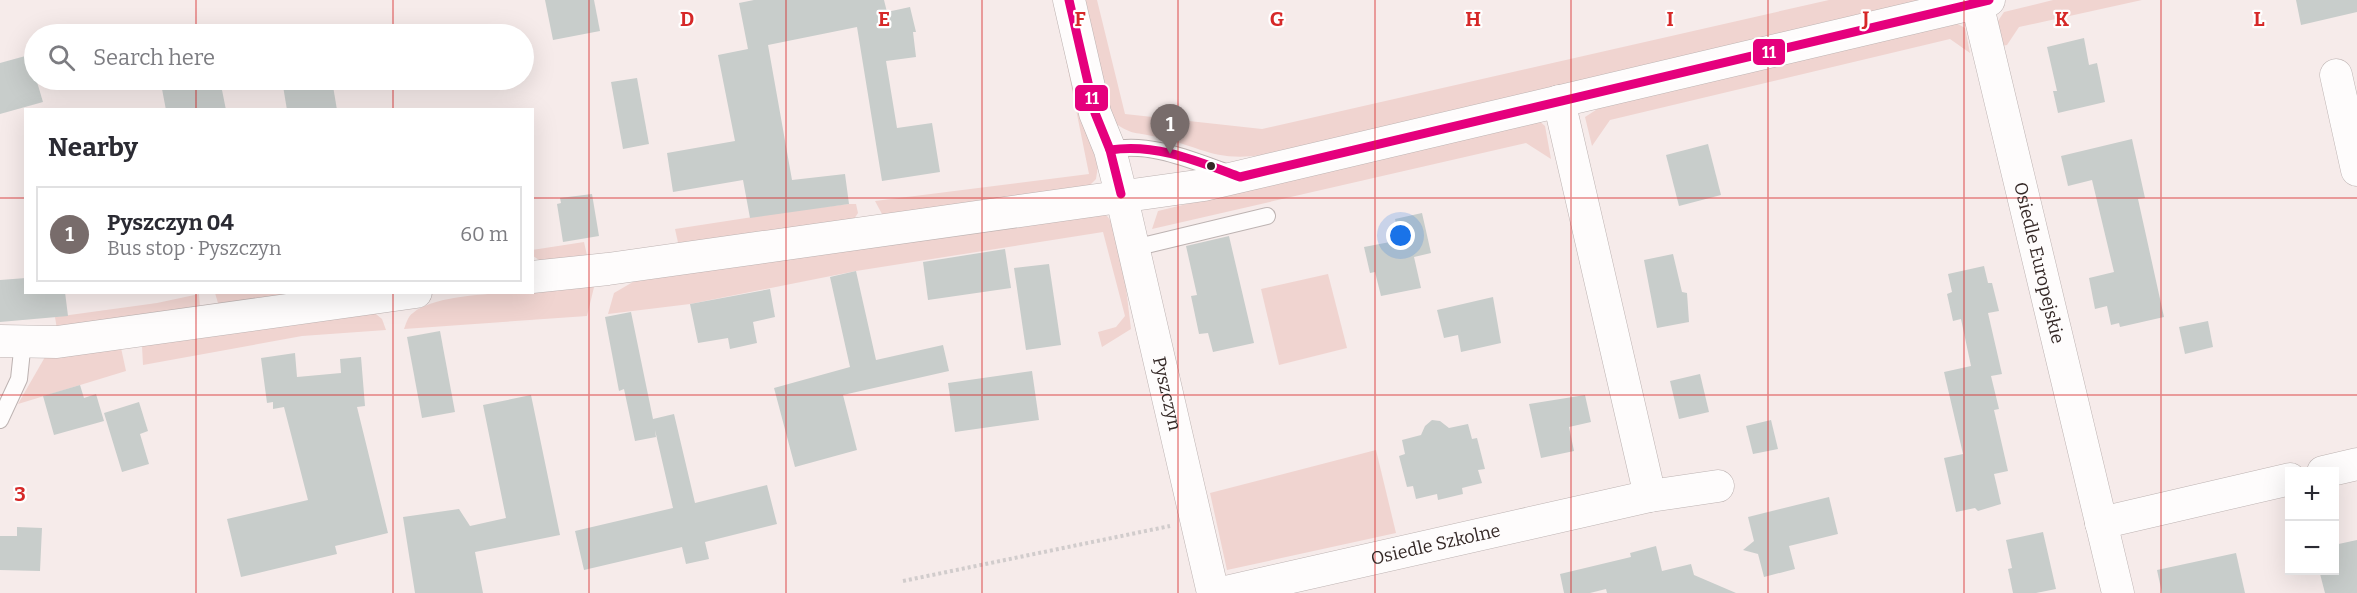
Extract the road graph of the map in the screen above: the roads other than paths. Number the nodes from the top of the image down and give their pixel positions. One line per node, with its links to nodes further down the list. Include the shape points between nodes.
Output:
1 (1069, 0): 5 (street, Pyszczyn, via 1095,113)
2 (1983, 1): 4 (street); 20 (street, Osiedle Europejskie)
3 (2336, 75): 6 (street)
4 (1559, 101): 7 (street); 19 (street)
5 (1110, 150): 7 (lane, via 1156,150); 8 (street, Pyszczyn)
6 (2357, 170)
7 (1240, 177): 8 (street)
8 (1121, 195): 10 (street, Pyszczyn); 11 (street, via 608,269)
9 (1267, 216): 10 (lane)
10 (1134, 248): 21 (street, Pyszczyn)
11 (534, 276)
12 (402, 294): 13 (street, via 57,342)
13 (11, 341): 14 (lane, via 19,379)
14 (0, 420)
15 (2357, 464): 16 (street)
16 (2339, 468)
17 (2285, 480): 20 (street)
18 (1718, 486): 19 (street, Osiedle Szkolne)
19 (1650, 496): 22 (street, Osiedle Szkolne)
20 (2101, 523): 23 (street, Osiedle Europejskie)
21 (1213, 593)
22 (1221, 593)
23 (2118, 593)

